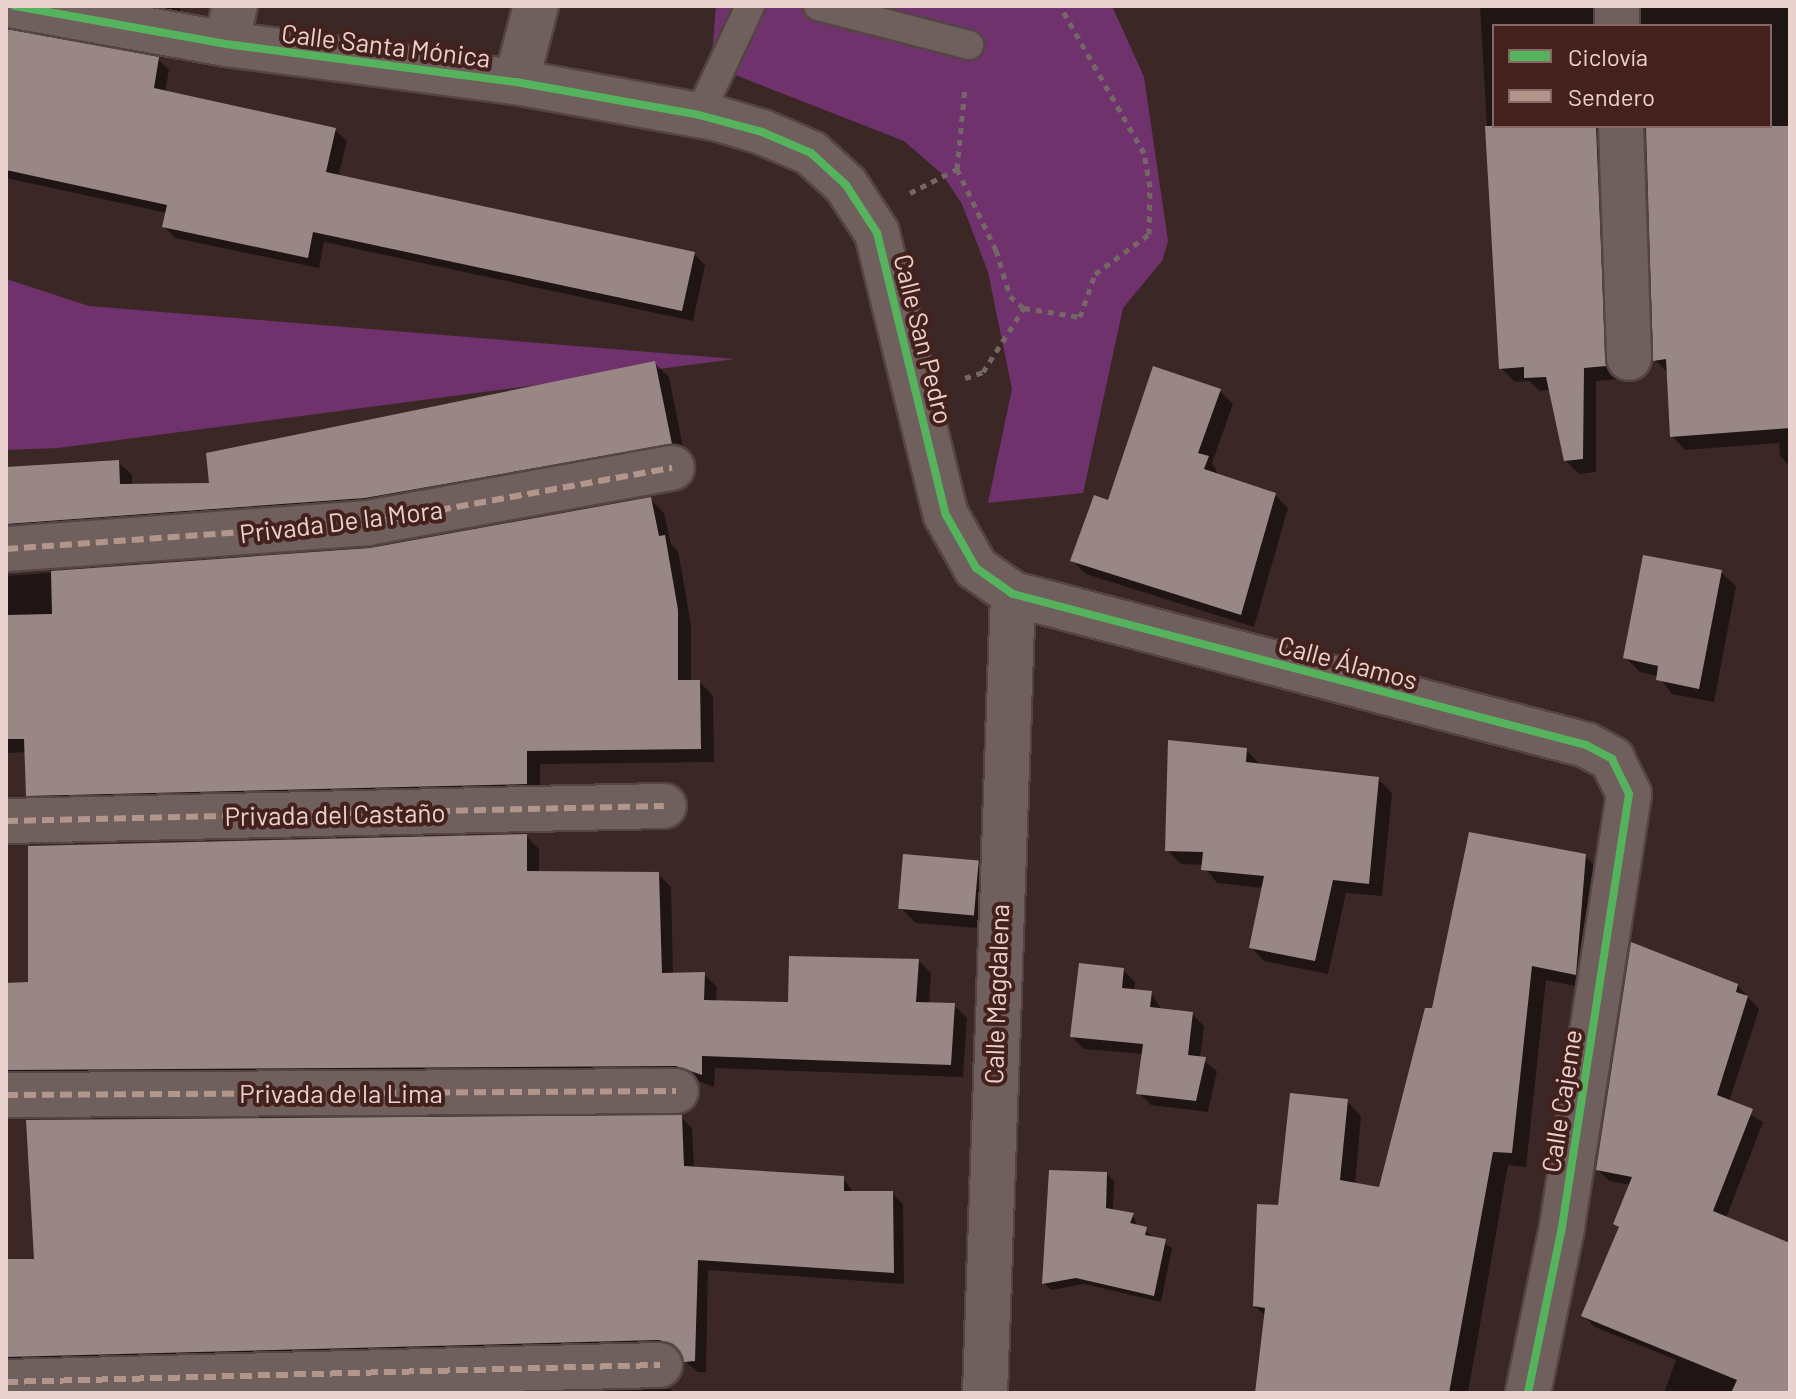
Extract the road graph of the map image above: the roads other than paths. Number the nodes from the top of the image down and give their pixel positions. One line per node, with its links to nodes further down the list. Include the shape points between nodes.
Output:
1 (15, 6): 5 (street, Calle Santa Mónica)
2 (536, 6): 7 (street)
3 (750, 6): 8 (lane)
4 (818, 6): 6 (lane)
5 (230, 25): 7 (street, Calle Santa Mónica)
6 (969, 45)
7 (516, 82): 8 (street, Calle San Pedro)
8 (699, 115): 13 (street, Calle San Pedro, via 762,132 811,153 846,185 877,233 946,515 976,568)
9 (1621, 128): 10 (street)
10 (1629, 358)
11 (672, 468): 12 (street, Privada De la Mora, via 368,523)
12 (6, 549)
13 (1013, 594): 15 (street, Calle Álamos, via 1586,745 1612,759 1622,773 1629,794); 21 (street, Calle Magdalena)
14 (664, 806): 16 (street, Privada del Castaño)
15 (1626, 815): 22 (street, Calle Cajeme, via 1561,1232)
16 (6, 821)
17 (676, 1091): 18 (street, Privada de la Lima)
18 (6, 1095)
19 (660, 1365): 20 (street)
20 (6, 1382)
21 (985, 1393)
22 (1528, 1393)

